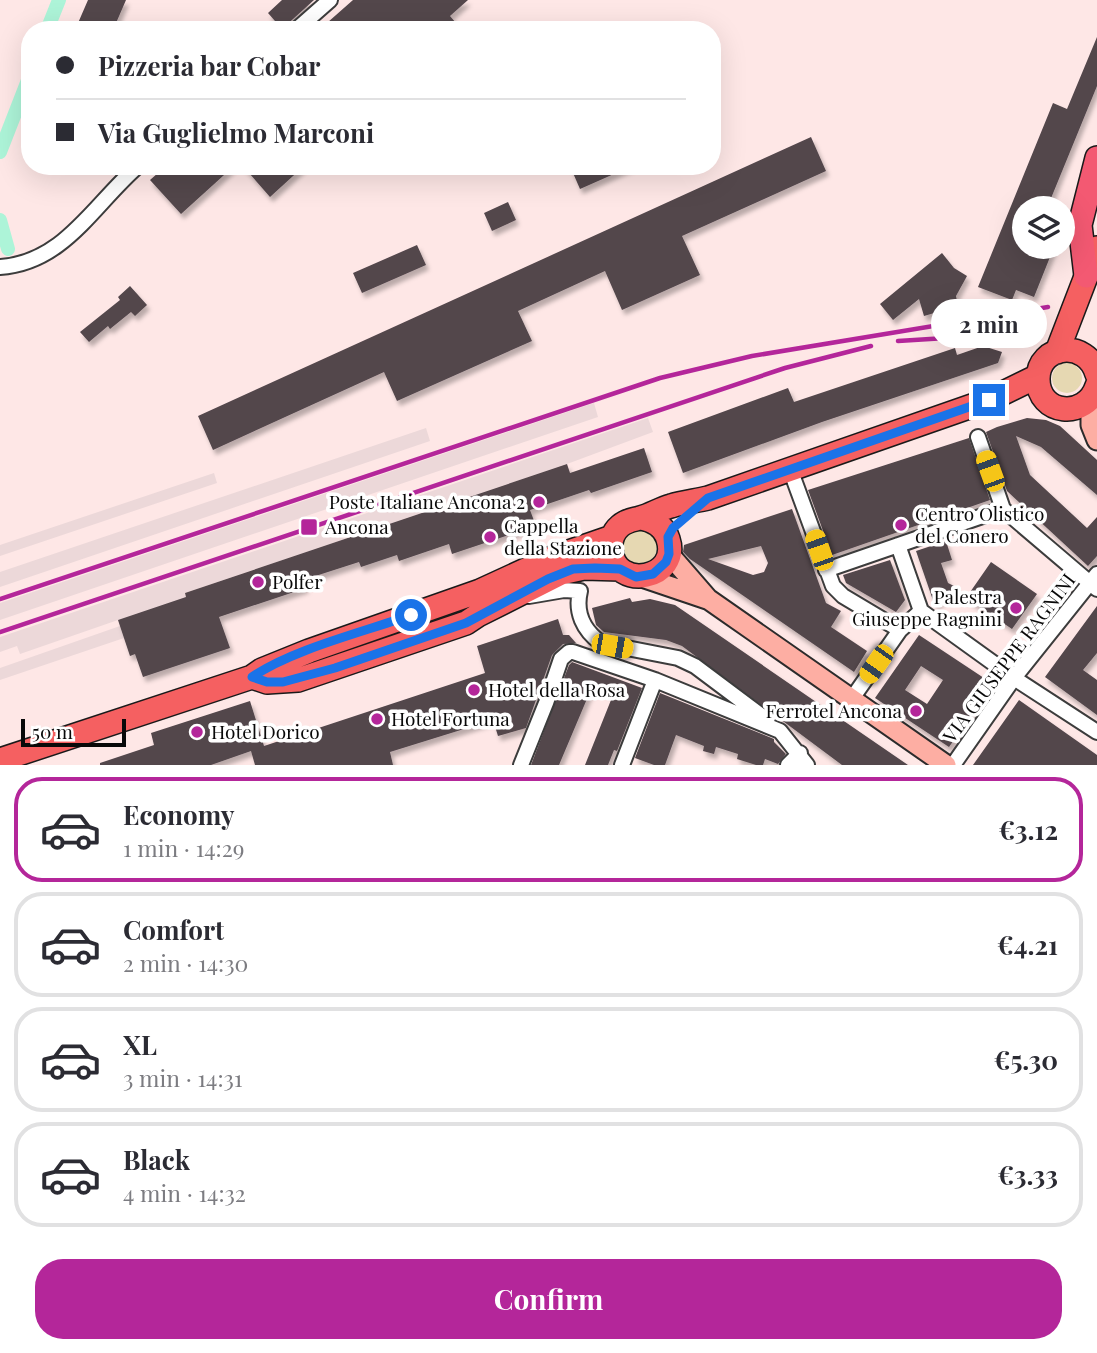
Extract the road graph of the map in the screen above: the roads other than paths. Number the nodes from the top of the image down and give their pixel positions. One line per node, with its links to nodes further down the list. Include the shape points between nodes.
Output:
1 (330, 0): 2 (street)
2 (306, 21)
3 (1097, 158): 7 (highway, via 1080,225)
4 (129, 175): 6 (street, via 58,247 30,262)
5 (1097, 248): 7 (main road)
6 (0, 268)
7 (1083, 285): 8 (main road); 9 (main road)
8 (1057, 352): 9 (main road, via 1069,350); 10 (main road, via 1045,361)
9 (1090, 359)
10 (1038, 376): 12 (main road); 13 (main road)
11 (1094, 392): 13 (main road, via 1079,407 1067,409); 15 (main road, via 1091,425)
12 (989, 400): 13 (main road); 16 (main road)
13 (1046, 400)
14 (978, 437): 18 (street)
15 (1097, 440)
16 (790, 469): 17 (main road); 24 (street)
17 (708, 498): 19 (main road); 21 (main road, via 682,519)
18 (1003, 509): 22 (street); 26 (street)
19 (640, 518): 20 (main road, via 623,523); 21 (main road, via 657,523)
20 (612, 537): 23 (main road, via 611,554); 31 (main road, via 472,594 309,650)
21 (668, 545): 25 (main road, via 660,569); 27 (main road)
22 (898, 545): 24 (street); 29 (street)
23 (620, 569): 25 (main road); 28 (main road, via 573,569)
24 (826, 570): 30 (street, via 843,596)
25 (642, 577): 27 (main road)
26 (1095, 582): 32 (street, VIA GIUSEPPE RAGNINI)
27 (708, 599): 34 (main road)
28 (505, 601): 31 (main road, via 466,623 298,680 271,682); 35 (street, via 557,590 580,591 577,605 583,623 601,643 695,666)
29 (921, 611): 30 (street); 32 (street)
30 (900, 630): 34 (street)
31 (252, 677): 38 (main road)
32 (1014, 678): 36 (street); 43 (street, VIA GIUSEPPE RAGNINI)
33 (655, 680): 35 (street); 39 (street, via 569,652 561,659); 40 (street)
34 (851, 700): 42 (main road)
35 (780, 731): 37 (street)
36 (1097, 732)
37 (804, 759): 41 (street)
38 (0, 760)
39 (521, 765)
40 (622, 765)
41 (788, 765)
42 (946, 765)
43 (953, 765)

